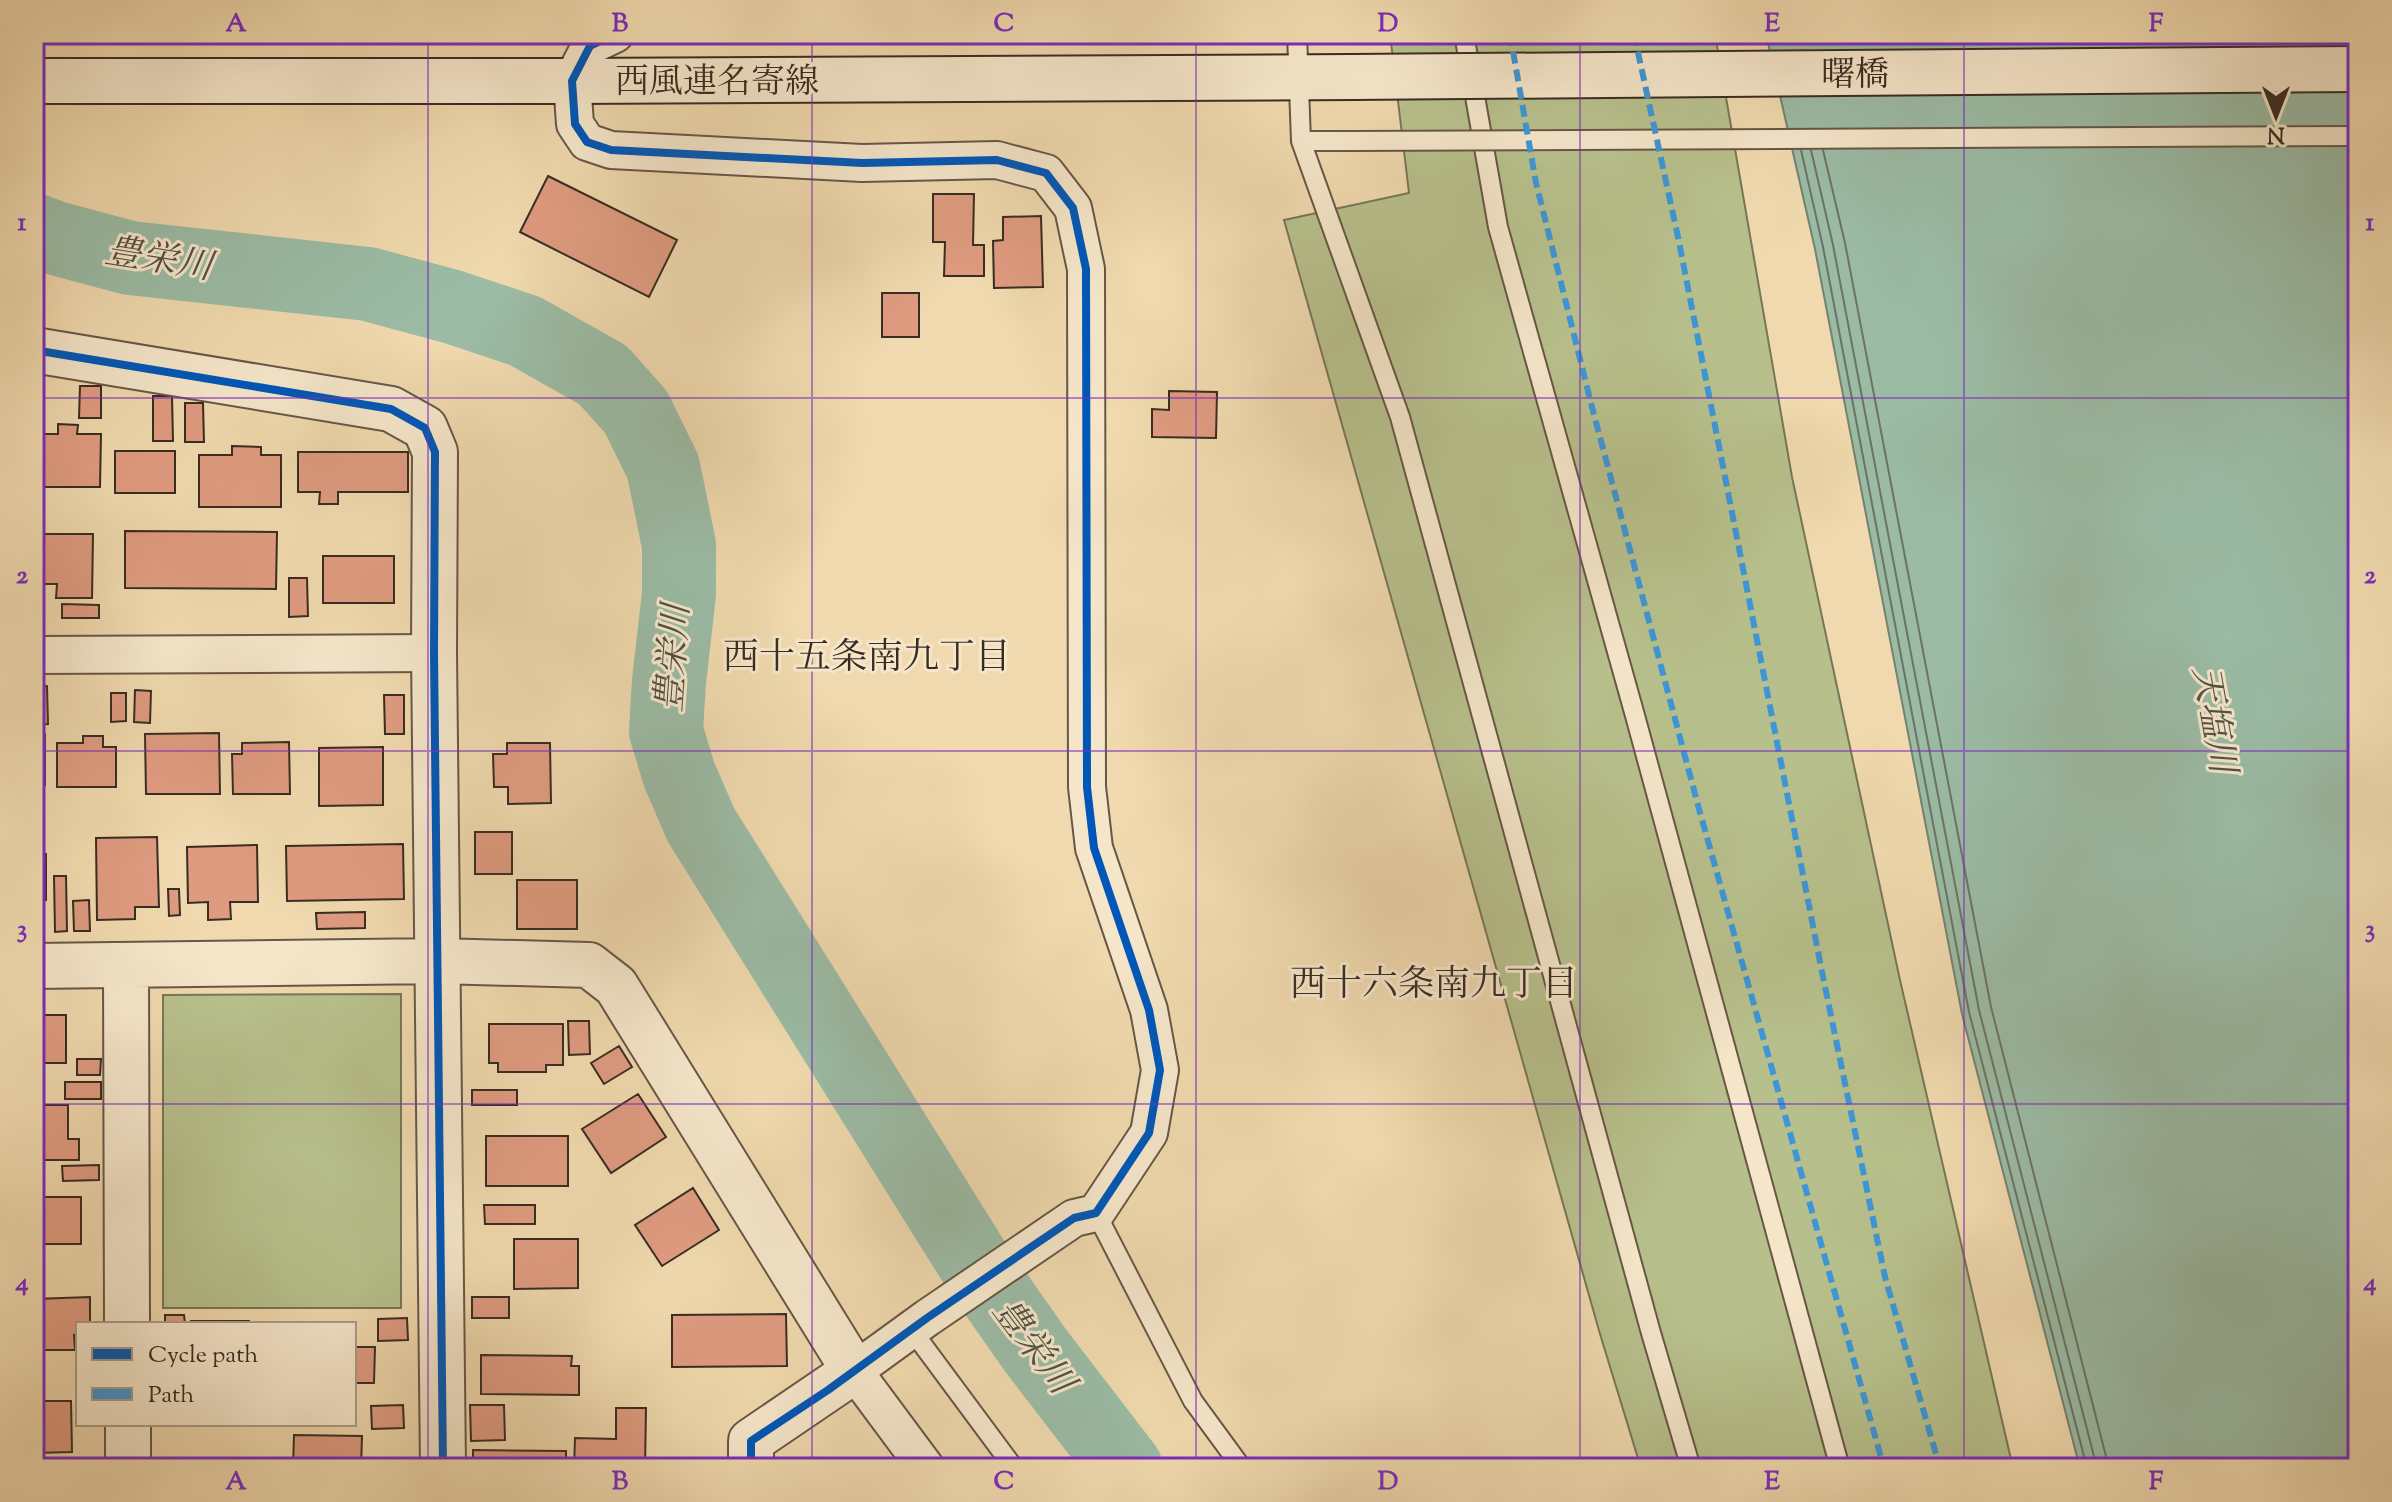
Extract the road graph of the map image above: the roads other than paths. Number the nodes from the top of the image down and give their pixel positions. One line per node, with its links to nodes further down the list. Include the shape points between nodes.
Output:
1 (615, 34): 8 (street, via 590,46)
2 (1297, 34): 5 (lane)
3 (1464, 34): 29 (lane, via 1498,227)
4 (2358, 69): 6 (street, 曙橋, bridge)
5 (1299, 77): 6 (street, 西風連名寄線); 8 (street, 西風連名寄線); 10 (lane)
6 (1352, 77)
7 (34, 81): 8 (street, 西風連名寄線)
8 (572, 81): 17 (street, via 575,124 587,142 611,150 862,163 997,160 1046,173 1073,208 1086,269 1087,787 1094,848 1149,1010 1160,1070 1149,1133)
9 (2358, 136): 10 (lane, bridge)
10 (1301, 141): 28 (lane, via 1400,417)
11 (34, 350): 12 (street, via 391,409 425,428 435,452)
12 (434, 653): 13 (street); 14 (street)
13 (34, 655)
14 (438, 961): 16 (street); 20 (street, via 589,965 616,986); 23 (street)
15 (34, 966): 16 (street)
16 (126, 966): 18 (street)
17 (1085, 1216): 19 (street); 27 (lane, via 1193,1401)
18 (127, 1322)
19 (919, 1324): 20 (street); 26 (lane)
20 (854, 1371): 24 (street, via 751,1441); 25 (street)
21 (128, 1426): 22 (street)
22 (128, 1468)
23 (443, 1468)
24 (751, 1468)
25 (926, 1468)
26 (1014, 1468)
27 (1242, 1468)
28 (1691, 1468)
29 (1840, 1468)

